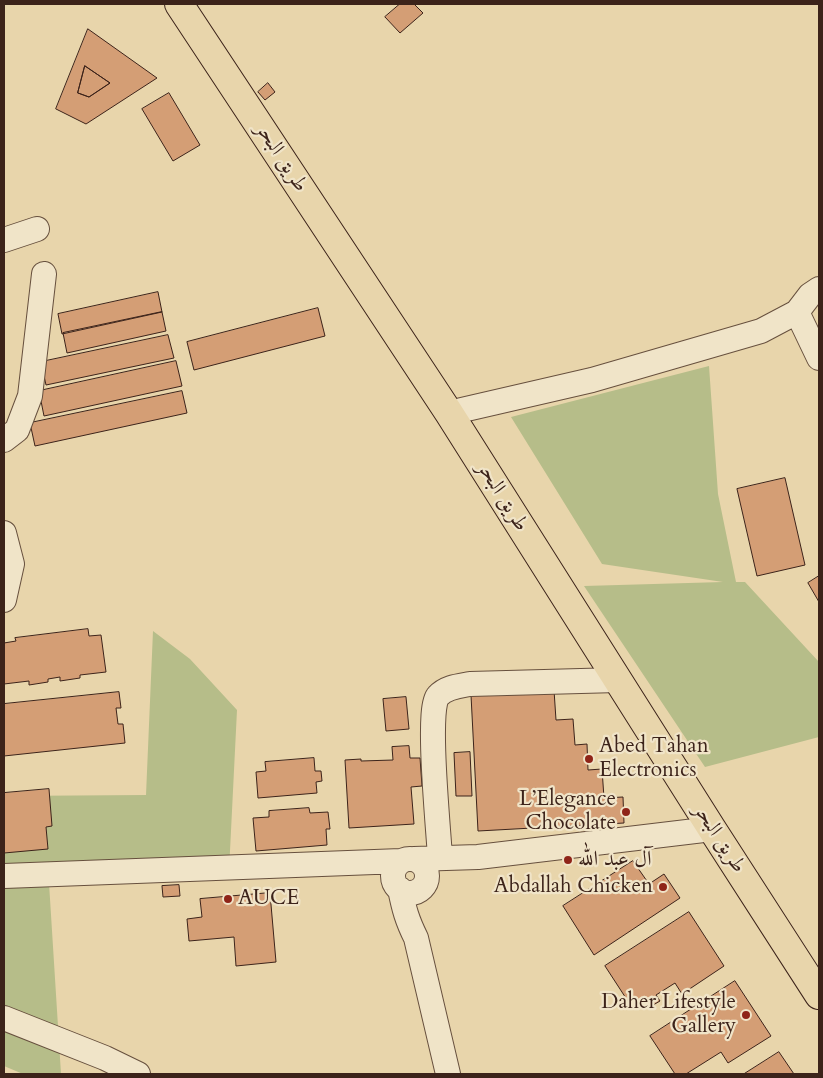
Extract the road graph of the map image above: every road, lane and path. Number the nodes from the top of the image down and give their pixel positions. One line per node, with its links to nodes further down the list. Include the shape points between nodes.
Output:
1 (179, 4): 8 (highway, طريق البحر)
2 (37, 229): 3 (street)
3 (4, 240)
4 (44, 274): 9 (street, via 30,396 17,430)
5 (819, 289): 6 (street)
6 (797, 312): 7 (street); 8 (street, via 761,331 592,380)
7 (819, 358)
8 (449, 413): 12 (highway, طريق البحر)
9 (4, 440)
10 (4, 533): 11 (street, via 12,564)
11 (4, 600)
12 (618, 680): 13 (highway, طريق البحر); 15 (street, via 470,684 452,687 437,696 432,736)
13 (712, 829): 14 (street); 20 (highway, طريق البحر)
14 (478, 856): 15 (street); 19 (street)
15 (440, 858): 16 (street)
16 (408, 860): 17 (street); 19 (street, via 396,866 394,878); 19 (street, via 420,862 427,873 427,880)
17 (344, 864): 18 (street); 19 (street)
18 (4, 876)
19 (410, 887): 23 (street, via 421,916 416,938)
20 (819, 995)
21 (4, 1018): 22 (street)
22 (138, 1074)
23 (448, 1074)

